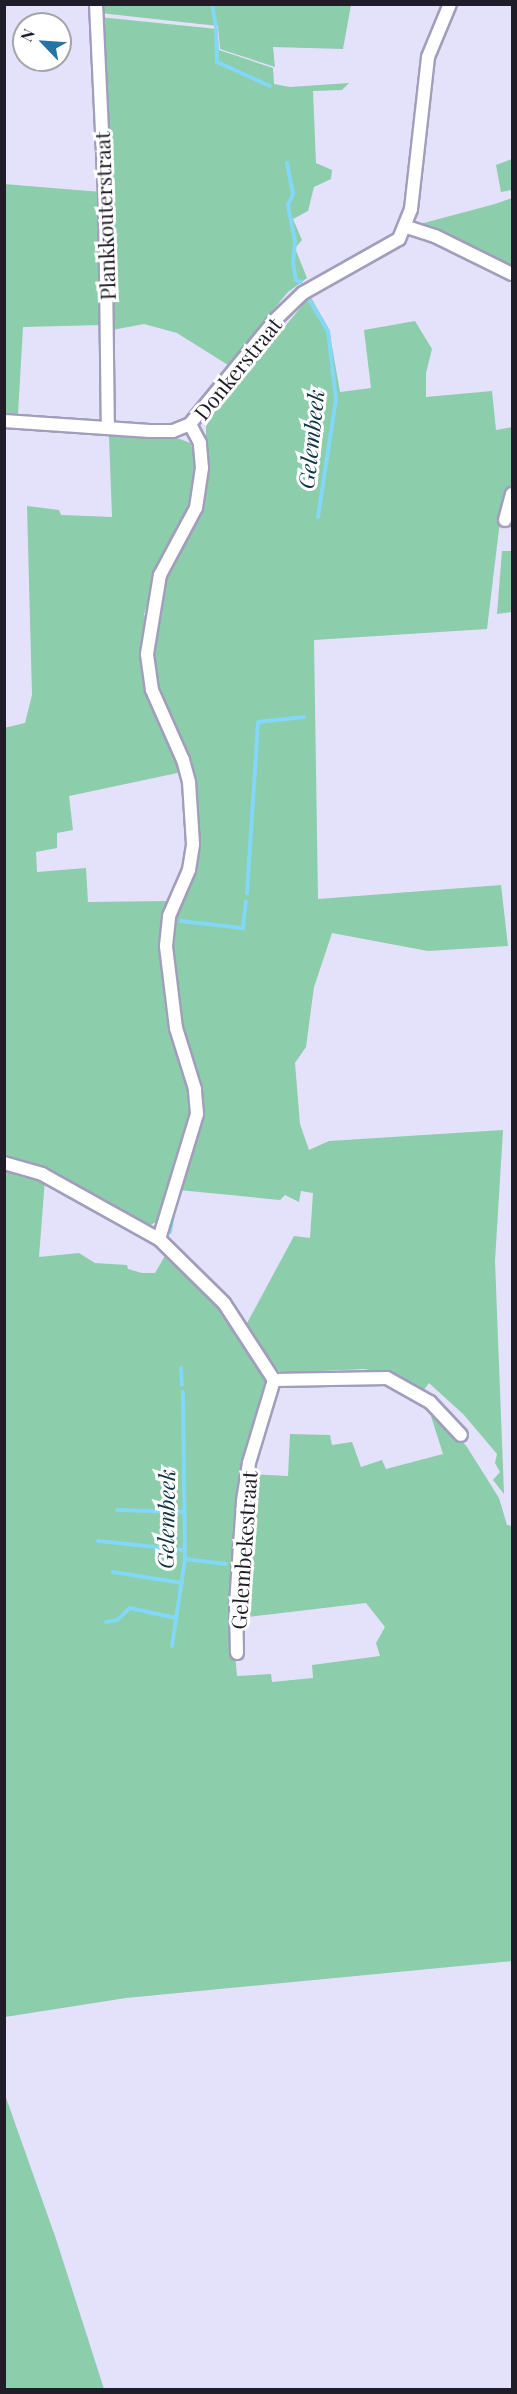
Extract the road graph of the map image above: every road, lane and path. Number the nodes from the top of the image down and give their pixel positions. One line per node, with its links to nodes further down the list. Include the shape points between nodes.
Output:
1 (96, 4): 7 (street, Plankkouterstraat, via 105,192)
2 (450, 4): 3 (street, via 428,57)
3 (407, 227): 4 (street, via 435,236); 6 (street, Donkerstraat, via 399,239 328,277 288,306)
4 (513, 274)
5 (4, 421): 7 (street, Donkerstraat)
6 (190, 424): 7 (street, Donkerstraat, via 173,431); 11 (street, via 200,443 200,489 191,524 160,575 147,654 152,690 189,782 192,844 189,870 169,916 166,938 176,1028 195,1089 197,1114)
7 (108, 428)
8 (513, 494): 9 (street)
9 (505, 520)
10 (4, 1163): 11 (street, via 42,1173)
11 (159, 1239): 12 (street, via 224,1303)
12 (274, 1380): 13 (street, via 387,1378 430,1402); 14 (street, Gelembekestraat, via 246,1482 236,1605)
13 (461, 1435)
14 (237, 1653)

